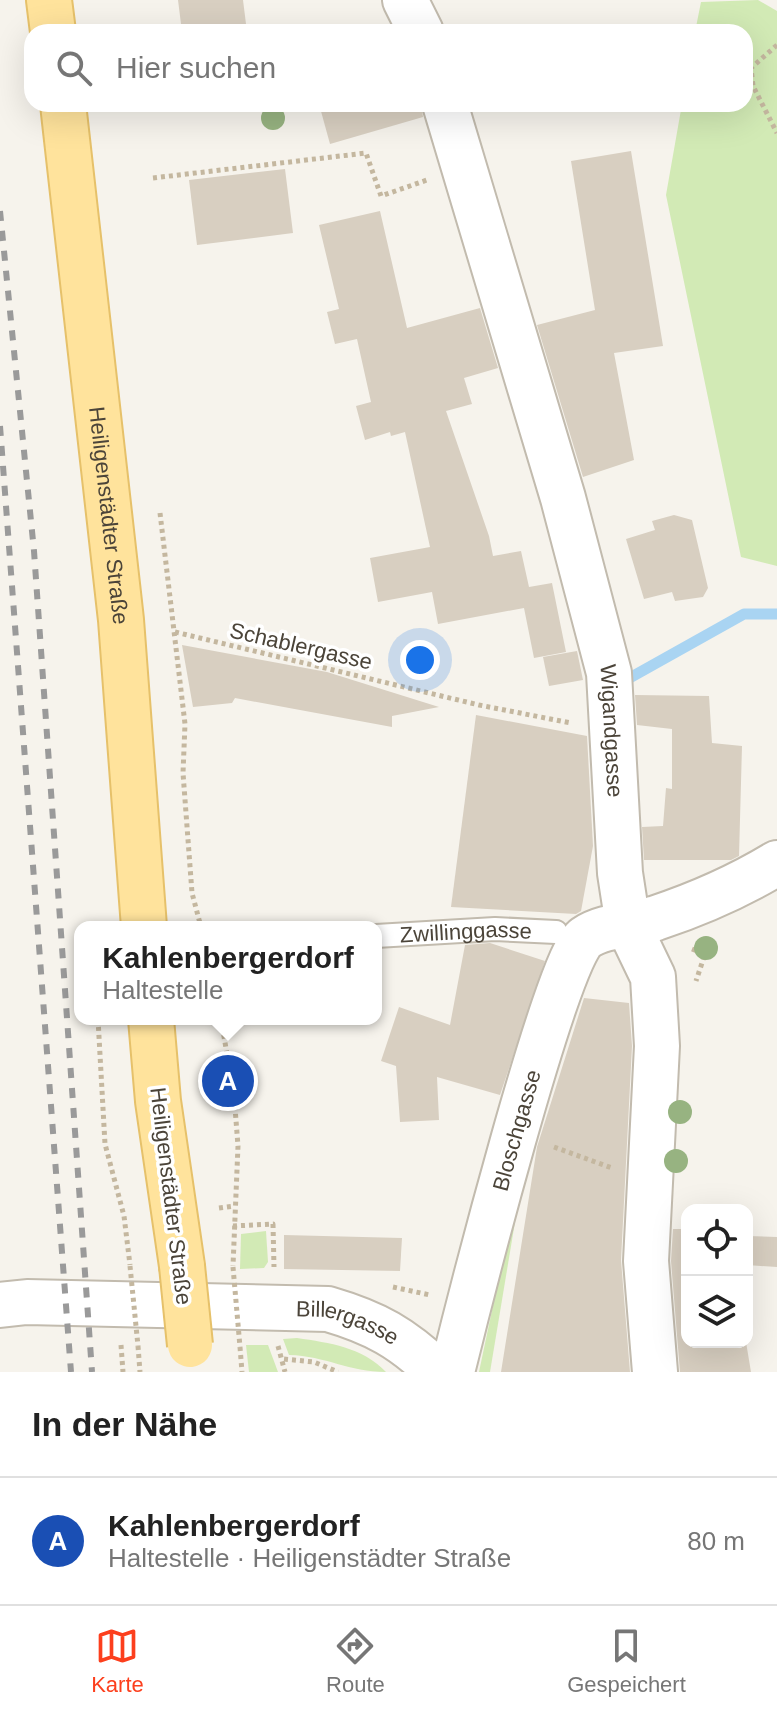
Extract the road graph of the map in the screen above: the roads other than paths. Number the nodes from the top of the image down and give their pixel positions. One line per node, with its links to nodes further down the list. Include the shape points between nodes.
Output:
1 (49, 0): 3 (main road)
2 (405, 0): 4 (street)
3 (52, 24)
4 (417, 24)
5 (64, 112): 8 (main road, Heiligenstädter Straße, via 121,620)
6 (447, 112): 9 (street, Wigandgasse, via 554,468 610,692)
7 (777, 863): 9 (street, Bloschgasse, via 746,882)
8 (144, 921)
9 (628, 925): 16 (street, Bloschgasse, via 585,938 568,961); 17 (street, Wigandgasse, via 653,977 657,1046 646,1261)
10 (556, 932): 11 (lane, Zwillinggasse, via 495,929)
11 (382, 936)
12 (152, 1025): 14 (main road, Heiligenstädter Straße, bridge)
13 (0, 1305): 15 (street, Billergasse, via 328,1309 375,1323 409,1344)
14 (191, 1359)
15 (438, 1372)
16 (452, 1372)
17 (655, 1372)

